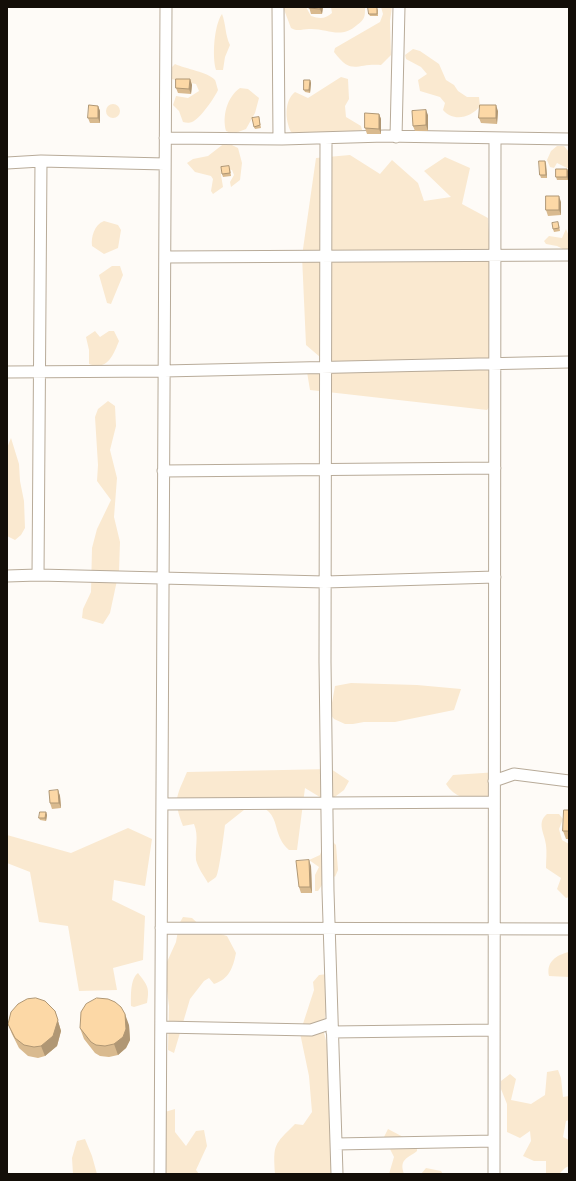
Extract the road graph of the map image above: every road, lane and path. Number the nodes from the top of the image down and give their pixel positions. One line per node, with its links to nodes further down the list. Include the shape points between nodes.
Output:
1 (166, 7): 5 (street)
2 (278, 7): 8 (street)
3 (399, 7): 4 (street)
4 (396, 137): 6 (street); 7 (street)
5 (165, 138): 8 (street); 12 (street)
6 (326, 138): 8 (street); 15 (street)
7 (495, 138): 9 (street); 13 (street)
8 (279, 139)
9 (569, 139)
10 (41, 161): 11 (street); 12 (street); 20 (street)
11 (7, 163)
12 (165, 164): 16 (street)
13 (495, 255): 14 (street); 15 (street); 18 (street)
14 (569, 255)
15 (326, 256): 16 (street); 19 (street)
16 (164, 257): 21 (street)
17 (569, 362): 18 (street)
18 (495, 364): 19 (street); 23 (street)
19 (325, 367): 21 (street); 24 (street)
20 (41, 371): 21 (street); 22 (street); 26 (street)
21 (164, 371): 25 (street)
22 (7, 372)
23 (494, 468): 24 (street); 28 (street)
24 (325, 469): 25 (street); 30 (street)
25 (163, 471): 29 (street)
26 (38, 575): 27 (street); 29 (street)
27 (7, 576)
28 (494, 577): 30 (street); 31 (street)
29 (163, 578): 30 (street); 35 (street)
30 (325, 582): 34 (street)
31 (494, 781): 32 (street, via 514,774); 33 (street)
32 (569, 781)
33 (494, 802): 34 (street); 38 (street)
34 (326, 803): 35 (street); 37 (street)
35 (162, 804): 36 (street)
36 (161, 928): 37 (street); 40 (street)
37 (329, 928): 38 (street); 41 (street)
38 (494, 929): 39 (street); 42 (street)
39 (569, 929)
40 (160, 1027): 41 (street, via 311,1030); 45 (street)
41 (332, 1027): 42 (street); 44 (street)
42 (494, 1030): 43 (street)
43 (494, 1141): 44 (street); 47 (street)
44 (336, 1144): 46 (street)
45 (160, 1174)
46 (337, 1174)
47 (494, 1174)

